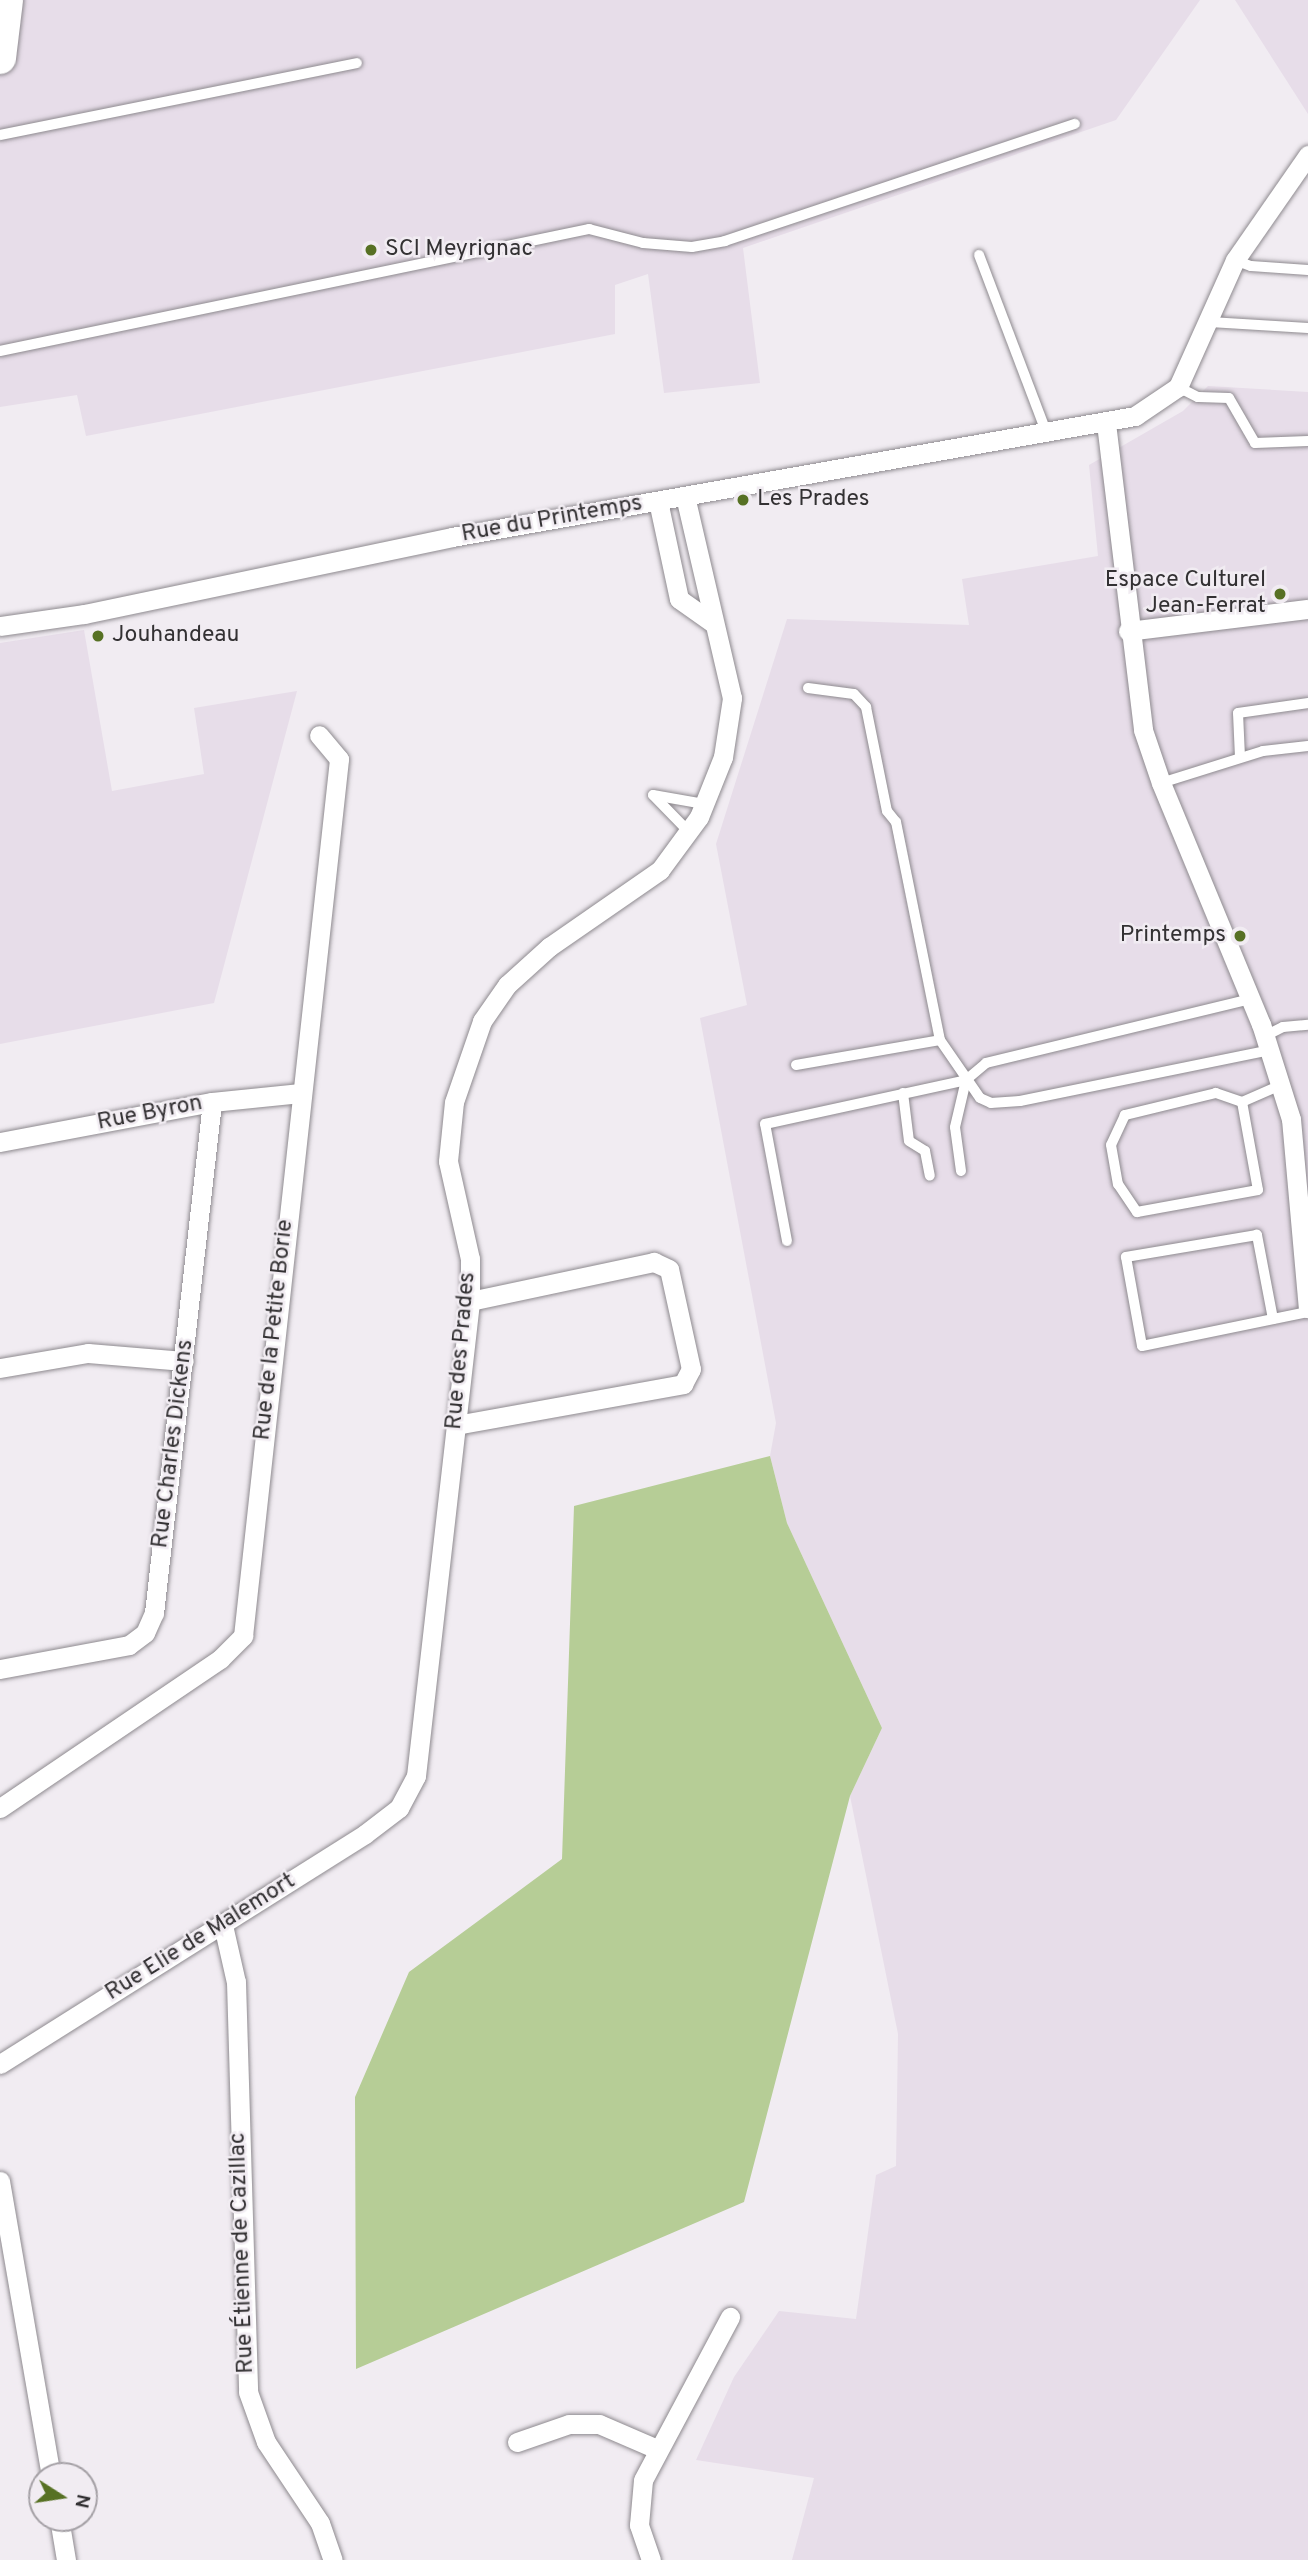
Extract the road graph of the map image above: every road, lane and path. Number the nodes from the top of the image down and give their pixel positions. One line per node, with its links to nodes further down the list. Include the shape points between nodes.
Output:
1 (7, 0): 2 (main road)
2 (0, 58)
3 (357, 63): 5 (lane)
4 (1075, 124): 12 (lane, via 725,241 692,247 643,243 589,229)
5 (0, 135)
6 (1308, 155): 8 (street)
7 (979, 255): 15 (lane)
8 (1235, 260): 9 (lane, via 1251,266); 10 (street)
9 (1308, 270)
10 (1210, 321): 11 (lane); 13 (street)
11 (1308, 328)
12 (0, 351)
13 (1178, 387): 14 (street, Rue du Printemps, via 1135,416); 16 (lane, via 1198,397 1228,398 1255,443)
14 (1106, 423): 15 (street, Rue du Printemps); 22 (street)
15 (1046, 434): 17 (street, Rue du Printemps)
16 (1308, 441)
17 (685, 496): 18 (street, Rue du Printemps); 20 (street, Rue des Prades)
18 (658, 501): 20 (street, via 679,599); 21 (street, Rue du Printemps, via 452,537 85,614)
19 (1308, 609): 22 (street)
20 (713, 623): 29 (street, Rue des Prades, via 732,698 723,757)
21 (0, 625)
22 (1128, 631): 28 (street, via 1143,730)
23 (808, 688): 33 (lane, via 854,694 866,707 887,811 896,822)
24 (1308, 703): 27 (lane, via 1238,713)
25 (318, 735): 38 (street, Rue de la Petite Borie, via 339,759)
26 (1308, 746): 27 (lane)
27 (1240, 758): 28 (lane)
28 (1161, 783): 31 (street)
29 (705, 804): 30 (street, Rue des Prades); 30 (lane, via 653,795)
30 (690, 833): 47 (street, Rue des Prades, via 660,870 526,966 482,1021 463,1070 449,1131 448,1161 470,1259)
31 (1250, 999): 34 (street); 36 (lane, via 986,1063)
32 (1308, 1025): 34 (lane, via 1283,1027)
33 (940, 1040): 35 (lane); 36 (lane)
34 (1267, 1043): 36 (lane, via 1020,1101 991,1103 980,1098); 37 (street)
35 (796, 1065)
36 (966, 1080): 39 (lane); 44 (lane, via 955,1127)
37 (1280, 1085): 40 (lane); 43 (street)
38 (301, 1093): 41 (street, Rue Byron); 54 (street, Rue de la Petite Borie, via 243,1636 220,1659)
39 (902, 1093): 45 (lane, via 909,1141 925,1151); 46 (lane, via 765,1124)
40 (1242, 1101): 40 (lane, via 1216,1093 1125,1115 1111,1145 1118,1184 1138,1212 1258,1189)
41 (212, 1102): 42 (street, Rue Byron); 50 (street, Rue Charles Dickens)
42 (0, 1142)
43 (1301, 1162): 48 (street)
44 (961, 1171)
45 (930, 1176)
46 (787, 1241)
47 (470, 1301): 52 (street, Rue des Prades); 52 (street, via 654,1262 669,1269 691,1369 683,1384)
48 (1308, 1310): 49 (lane)
49 (1273, 1320): 49 (lane, via 1257,1236 1126,1257 1142,1346)
50 (184, 1361): 51 (street, via 88,1353); 53 (street, Rue Charles Dickens, via 154,1613 145,1633 129,1645)
51 (0, 1368)
52 (456, 1425): 55 (street, Rue des Prades, via 419,1751 415,1776)
53 (0, 1669)
54 (0, 1808)
55 (399, 1808): 56 (street, Rue Elie de Malemort)
56 (223, 1925): 57 (street, Rue Elie de Malemort); 65 (street, Rue Étienne de Cazillac, via 236,1982 247,2392 266,2442 320,2523)
57 (0, 2064)
58 (0, 2181): 62 (street)
59 (730, 2317): 61 (street)
60 (517, 2442): 61 (street, via 569,2424 599,2424)
61 (659, 2451): 66 (street, via 643,2480 639,2525)
62 (49, 2462)
63 (61, 2532): 64 (street)
64 (66, 2560)
65 (333, 2560)
66 (650, 2560)

